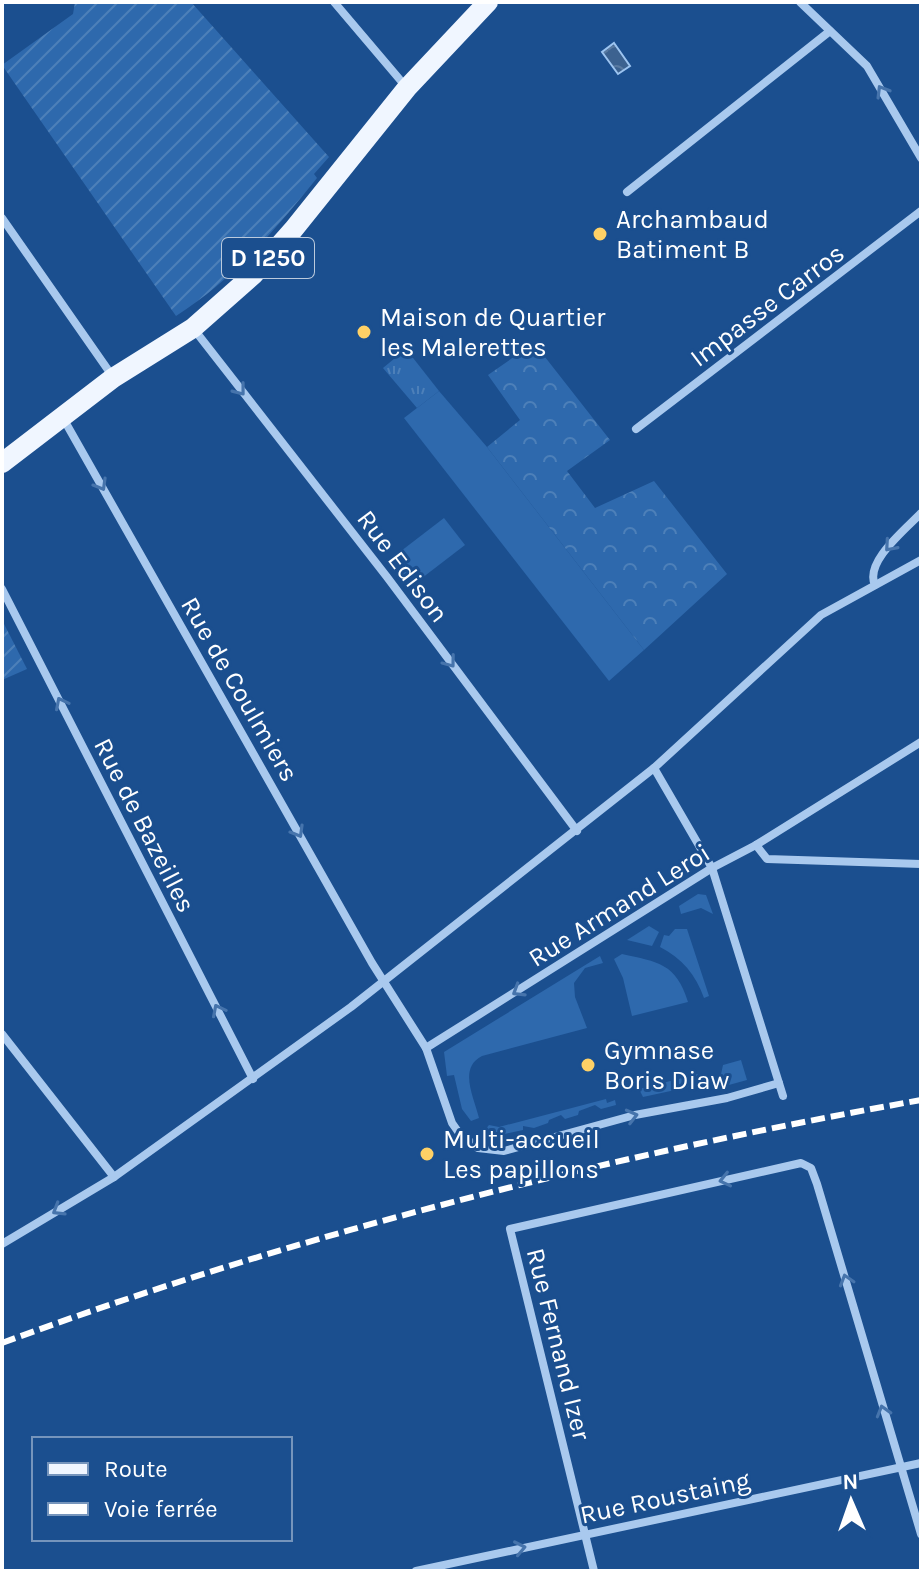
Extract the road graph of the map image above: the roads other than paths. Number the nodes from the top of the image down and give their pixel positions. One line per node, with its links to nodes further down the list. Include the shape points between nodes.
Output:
1 (334, 2): 5 (street)
2 (488, 2): 5 (main road, D 1250)
3 (800, 2): 4 (street)
4 (830, 31): 7 (street, one-way to 4, via 867,66); 9 (street)
5 (407, 88): 12 (main road, D 1250, via 269,258)
6 (921, 137): 7 (street)
7 (913, 143): 8 (street)
8 (921, 158)
9 (627, 192)
10 (921, 211): 15 (street, Impasse Carros)
11 (2, 218): 13 (street)
12 (193, 328): 13 (main road, D 1250); 23 (street, Rue Edison, one-way to 23)
13 (113, 378): 14 (main road, D 1250)
14 (62, 417): 16 (main road, D 1250); 27 (street, Rue de Coulmiers, one-way to 27)
15 (636, 429)
16 (2, 463)
17 (921, 513): 19 (street, one-way to 19, via 874,567)
18 (921, 560): 19 (street)
19 (875, 585): 22 (street, via 821,615)
20 (2, 589): 30 (street, Rue de Bazeilles, one-way to 20)
21 (921, 742): 24 (street, Rue Armand Leroi)
22 (654, 768): 23 (street); 26 (street)
23 (577, 831): 27 (street)
24 (756, 845): 25 (street, via 767,859); 26 (street, Rue Armand Leroi)
25 (921, 864)
26 (712, 868): 29 (street, Rue Armand Leroi, one-way to 29); 31 (street)
27 (384, 980): 29 (street); 30 (street)
28 (2, 1034): 33 (street)
29 (426, 1048): 31 (street, one-way to 31, via 452,1123 468,1141 490,1150 515,1149)
30 (253, 1079): 33 (street)
31 (779, 1083): 32 (street)
32 (783, 1096)
33 (114, 1177): 34 (street, one-way to 34)
34 (2, 1244)
35 (921, 1463): 36 (street, Rue Roustaing)
36 (900, 1467): 37 (street, Rue Roustaing); 37 (street, Rue Fernand Izer, one-way to 37, via 817,1184 811,1168 801,1163 510,1229); 38 (street)
37 (585, 1534): 39 (street, Rue Roustaing, one-way to 37); 40 (street, Rue Fernand Izer)
38 (921, 1534)
39 (416, 1571)
40 (594, 1571)

